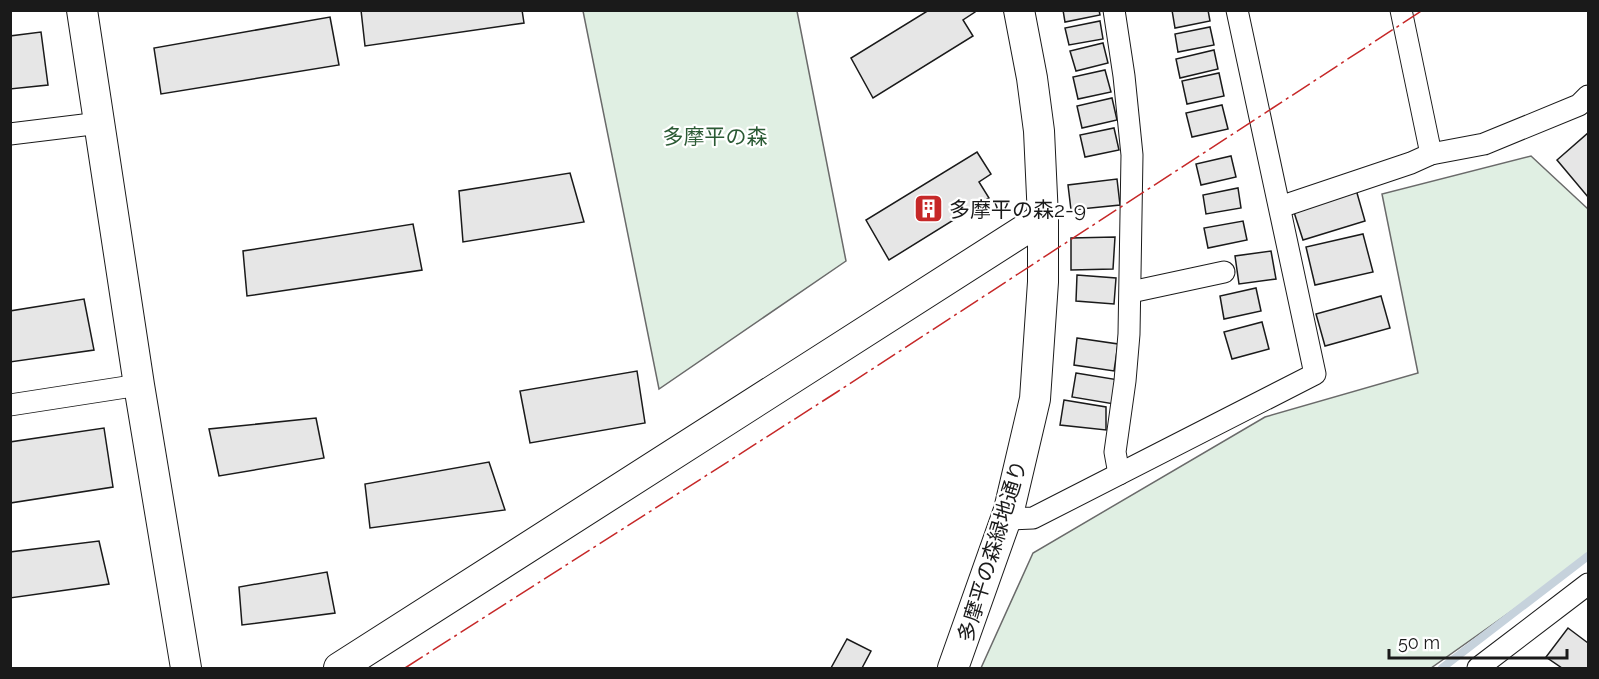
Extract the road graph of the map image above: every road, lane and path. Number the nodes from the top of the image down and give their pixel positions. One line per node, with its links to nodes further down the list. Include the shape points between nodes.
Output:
1 (82, 10): 7 (street)
2 (1019, 10): 11 (street, 多摩平の森緑地通り, via 1039,131)
3 (1114, 10): 13 (street, via 1132,155)
4 (1237, 10): 10 (street)
5 (1401, 10): 9 (street)
6 (1588, 96): 9 (street, via 1579,105 1484,144)
7 (100, 123): 8 (street); 14 (street)
8 (10, 134)
9 (1431, 154): 10 (street)
10 (1280, 207): 16 (street, via 1315,374)
11 (1043, 218): 17 (street, 多摩平の森緑地通り, via 1035,399); 20 (street)
12 (1224, 272): 13 (street)
13 (1131, 292): 16 (street, via 1115,452)
14 (139, 385): 15 (street); 19 (street)
15 (10, 405)
16 (1119, 474): 17 (street, via 1033,518)
17 (1006, 519): 21 (street, 多摩平の森緑地通り)
18 (1588, 584): 22 (street)
19 (186, 669)
20 (339, 669)
21 (953, 669)
22 (1478, 669)

